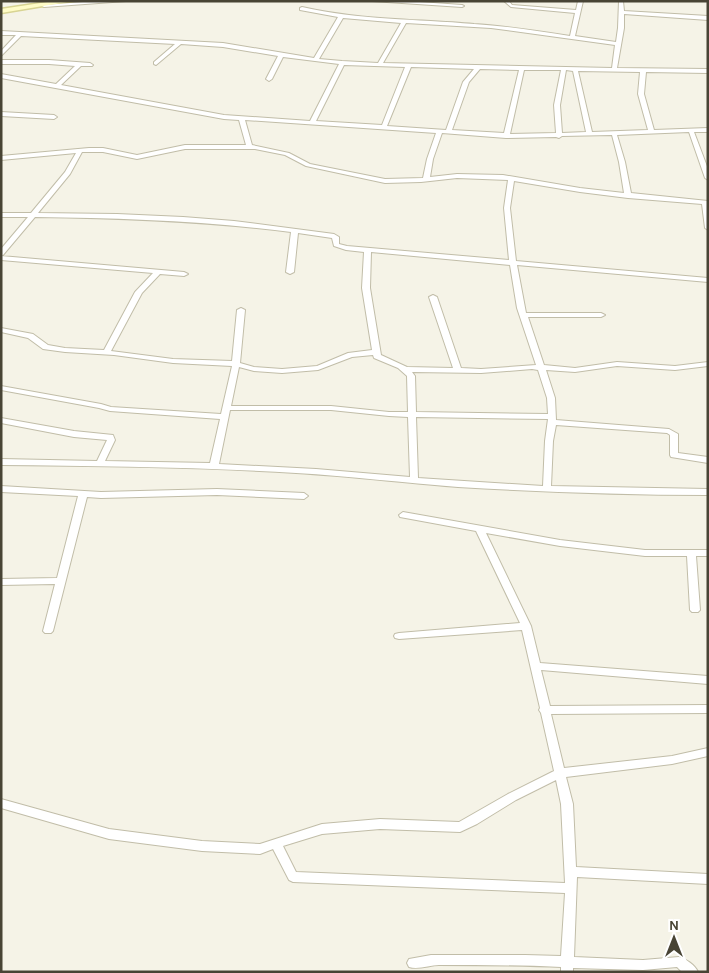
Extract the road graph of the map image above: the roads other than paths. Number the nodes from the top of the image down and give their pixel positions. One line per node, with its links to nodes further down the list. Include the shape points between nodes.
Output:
1 (70, 1): 7 (street)
2 (124, 1): 7 (street)
3 (374, 1): 8 (street)
4 (506, 1): 11 (street, via 511,6)
5 (581, 1): 11 (street)
6 (621, 1): 12 (street)
7 (44, 6): 10 (street)
8 (462, 6)
9 (302, 9): 13 (street)
10 (1, 12)
11 (578, 12): 20 (street)
12 (622, 12): 14 (street); 22 (street)
13 (342, 17): 15 (street); 25 (street)
14 (705, 18): 16 (street)
15 (404, 23): 20 (street, via 476,25); 30 (street)
16 (708, 25)
17 (1, 34): 18 (street)
18 (20, 34): 19 (street); 21 (street); 23 (street)
19 (1, 38)
20 (572, 38): 22 (street)
21 (180, 42): 24 (street, via 223,45); 27 (street)
22 (618, 44): 37 (street)
23 (1, 54)
24 (281, 55): 25 (street); 41 (street)
25 (315, 60): 28 (street)
26 (1, 62): 29 (street)
27 (156, 63)
28 (342, 63): 30 (street); 46 (street)
29 (80, 64): 31 (street); 42 (street)
30 (380, 64): 32 (street)
31 (90, 65)
32 (409, 65): 33 (street); 47 (street)
33 (479, 67): 34 (street); 51 (street, via 466,82)
34 (522, 68): 35 (street); 55 (street)
35 (564, 69): 36 (street); 56 (street, via 557,105)
36 (575, 69): 37 (street); 54 (street)
37 (614, 70): 38 (street)
38 (643, 70): 39 (street); 52 (street, via 641,94)
39 (708, 71)
40 (1, 76): 42 (street)
41 (269, 79)
42 (58, 86): 45 (street, via 207,115)
43 (1, 114): 44 (street)
44 (54, 118)
45 (242, 118): 46 (street); 57 (street)
46 (312, 123): 47 (street)
47 (384, 127): 49 (street)
48 (708, 130): 50 (street)
49 (440, 131): 51 (street); 62 (street)
50 (691, 131): 52 (street); 61 (street)
51 (449, 132): 55 (street)
52 (652, 132): 53 (street)
53 (614, 133): 54 (street); 63 (street)
54 (589, 134): 56 (street)
55 (506, 136): 56 (street)
56 (559, 136)
57 (248, 147): 58 (street, via 186,147 137,157 103,150); 62 (street, via 273,149 308,165 384,181)
58 (80, 151): 59 (street); 66 (street, via 68,173)
59 (1, 158)
60 (511, 178): 62 (street, via 468,175); 63 (street); 71 (street, via 507,208)
61 (708, 178)
62 (426, 179)
63 (628, 196): 64 (street)
64 (706, 203): 67 (street)
65 (1, 215): 66 (street)
66 (33, 217): 68 (street, via 183,219); 70 (street)
67 (708, 228)
68 (295, 231): 69 (street, via 334,236 338,246); 73 (street)
69 (368, 250): 71 (street); 82 (street, via 367,295)
70 (1, 256): 72 (street)
71 (513, 262): 75 (street); 78 (street)
72 (158, 272): 74 (street); 81 (street, via 140,292)
73 (290, 272)
74 (184, 274)
75 (708, 280)
76 (433, 297): 87 (street)
77 (242, 310): 83 (street)
78 (523, 315): 79 (street); 85 (street)
79 (601, 315)
80 (1, 330): 81 (street, via 30,336 46,347 75,352)
81 (106, 352): 83 (street, via 164,361)
82 (376, 352): 83 (street, via 306,370 264,370); 86 (street, via 377,356)
83 (236, 364): 89 (street)
84 (708, 364): 85 (street, via 675,368 617,364 575,370)
85 (539, 368): 87 (street); 92 (street, via 550,398)
86 (404, 369): 87 (street); 90 (street, via 411,376)
87 (458, 371)
88 (1, 388): 91 (street, via 110,409)
89 (226, 408): 90 (street, via 331,408); 91 (street)
90 (410, 414): 92 (street); 98 (street)
91 (224, 417): 97 (street)
92 (551, 419): 94 (street, via 670,431 674,434 674,455); 99 (street)
93 (1, 420): 96 (street, via 74,434 110,437)
94 (708, 460)
95 (1, 462): 96 (street)
96 (100, 462): 97 (street)
97 (214, 467): 98 (street)
98 (414, 479): 99 (street)
99 (547, 488): 101 (street)
100 (1, 489): 102 (street)
101 (708, 492)
102 (83, 494): 103 (street, via 217,492); 108 (street)
103 (304, 496)
104 (403, 514): 105 (street)
105 (478, 528): 106 (street, via 560,543 645,553); 111 (street)
106 (691, 553): 107 (street); 110 (street)
107 (708, 553)
108 (60, 581): 109 (street); 112 (street)
109 (1, 582)
110 (695, 610)
111 (526, 626): 113 (street); 114 (street)
112 (48, 631)
113 (398, 636)
114 (535, 666): 115 (street); 117 (street)
115 (708, 680)
116 (708, 709): 117 (street)
117 (544, 710): 119 (street)
118 (708, 752): 119 (street, via 672,760)
119 (561, 773): 121 (street, via 512,796 460,827 380,824 322,829); 122 (street, via 567,804)
120 (1, 803): 121 (street, via 109,834 250,849)
121 (276, 844): 124 (street, via 293,877)
122 (571, 872): 123 (street); 124 (street)
123 (708, 879)
124 (571, 888): 126 (street)
125 (413, 964): 126 (street, via 431,960 525,960)
126 (567, 967): 127 (street, via 679,962)
127 (692, 972)

